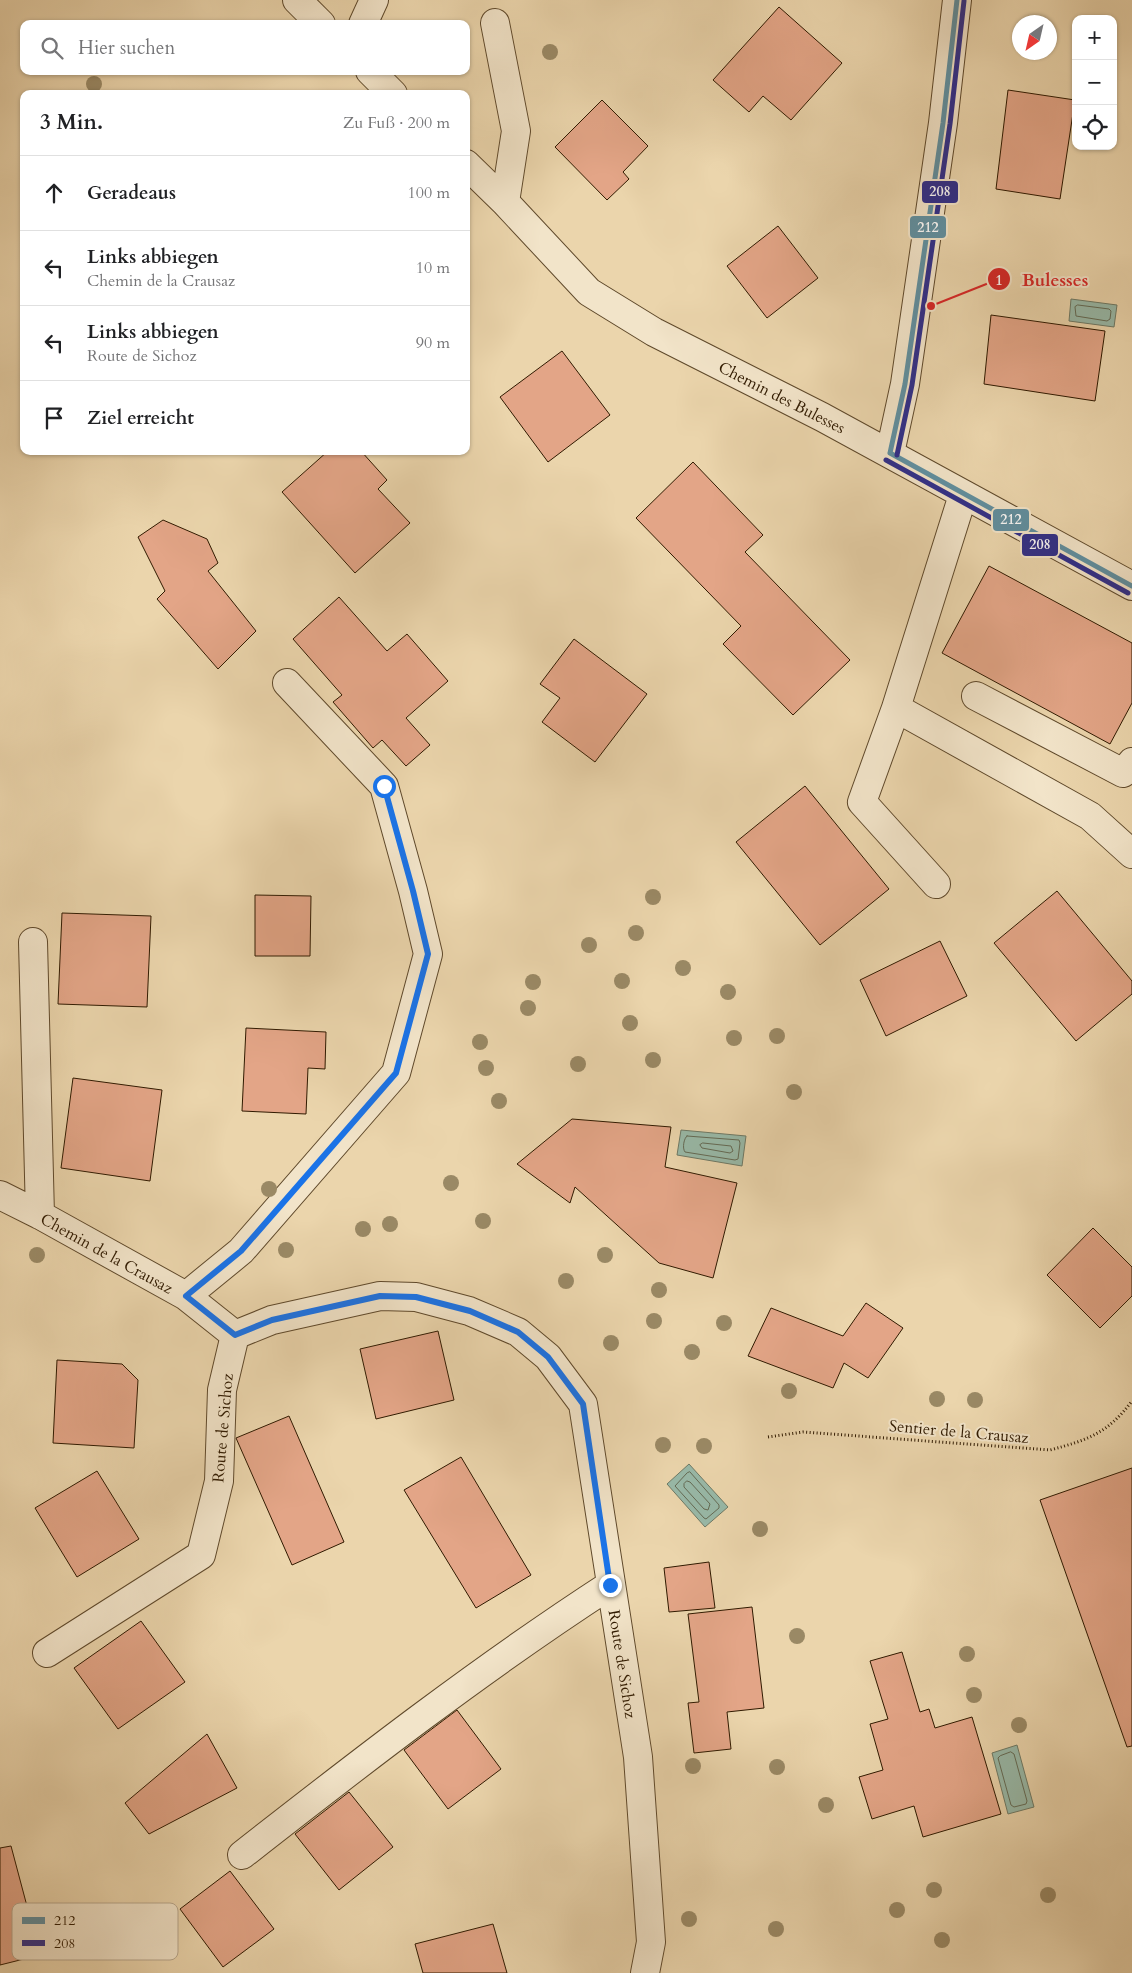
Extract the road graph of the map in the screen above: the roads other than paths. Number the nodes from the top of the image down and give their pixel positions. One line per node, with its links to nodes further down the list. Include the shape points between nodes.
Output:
1 (297, 0): 4 (street)
2 (374, 0): 5 (street)
3 (957, 0): 11 (street, via 943,123 905,384)
4 (317, 20)
5 (364, 20)
6 (495, 23): 10 (street, via 516,131)
7 (374, 75): 8 (street)
8 (389, 90)
9 (470, 168): 10 (street, Chemin des Bulesses)
10 (505, 202): 11 (street, Chemin des Bulesses, via 590,292 654,332)
11 (890, 453): 12 (street, Chemin des Bulesses)
12 (963, 495): 13 (street, Chemin des Bulesses); 16 (street)
13 (1132, 586)
14 (287, 683): 23 (street, via 384,786 428,954 396,1073 241,1251)
15 (976, 696): 17 (street, via 1123,773)
16 (896, 708): 18 (street, via 1090,816); 19 (street, via 862,802)
17 (1132, 762)
18 (1132, 854)
19 (936, 884)
20 (33, 942): 22 (street)
21 (0, 1195): 22 (street, Chemin de la Crausaz)
22 (40, 1215): 23 (street, Chemin de la Crausaz)
23 (186, 1296): 24 (street, Chemin de la Crausaz)
24 (235, 1335): 25 (street, Route de Sichoz, via 272,1320 380,1296 416,1297 470,1311 518,1332 548,1357 583,1404); 26 (street, Route de Sichoz, via 222,1390 219,1481 201,1555)
25 (610, 1585): 27 (street, via 504,1657 333,1783); 28 (street, Route de Sichoz, via 638,1757 651,1942)
26 (47, 1653)
27 (242, 1855)
28 (646, 1973)

